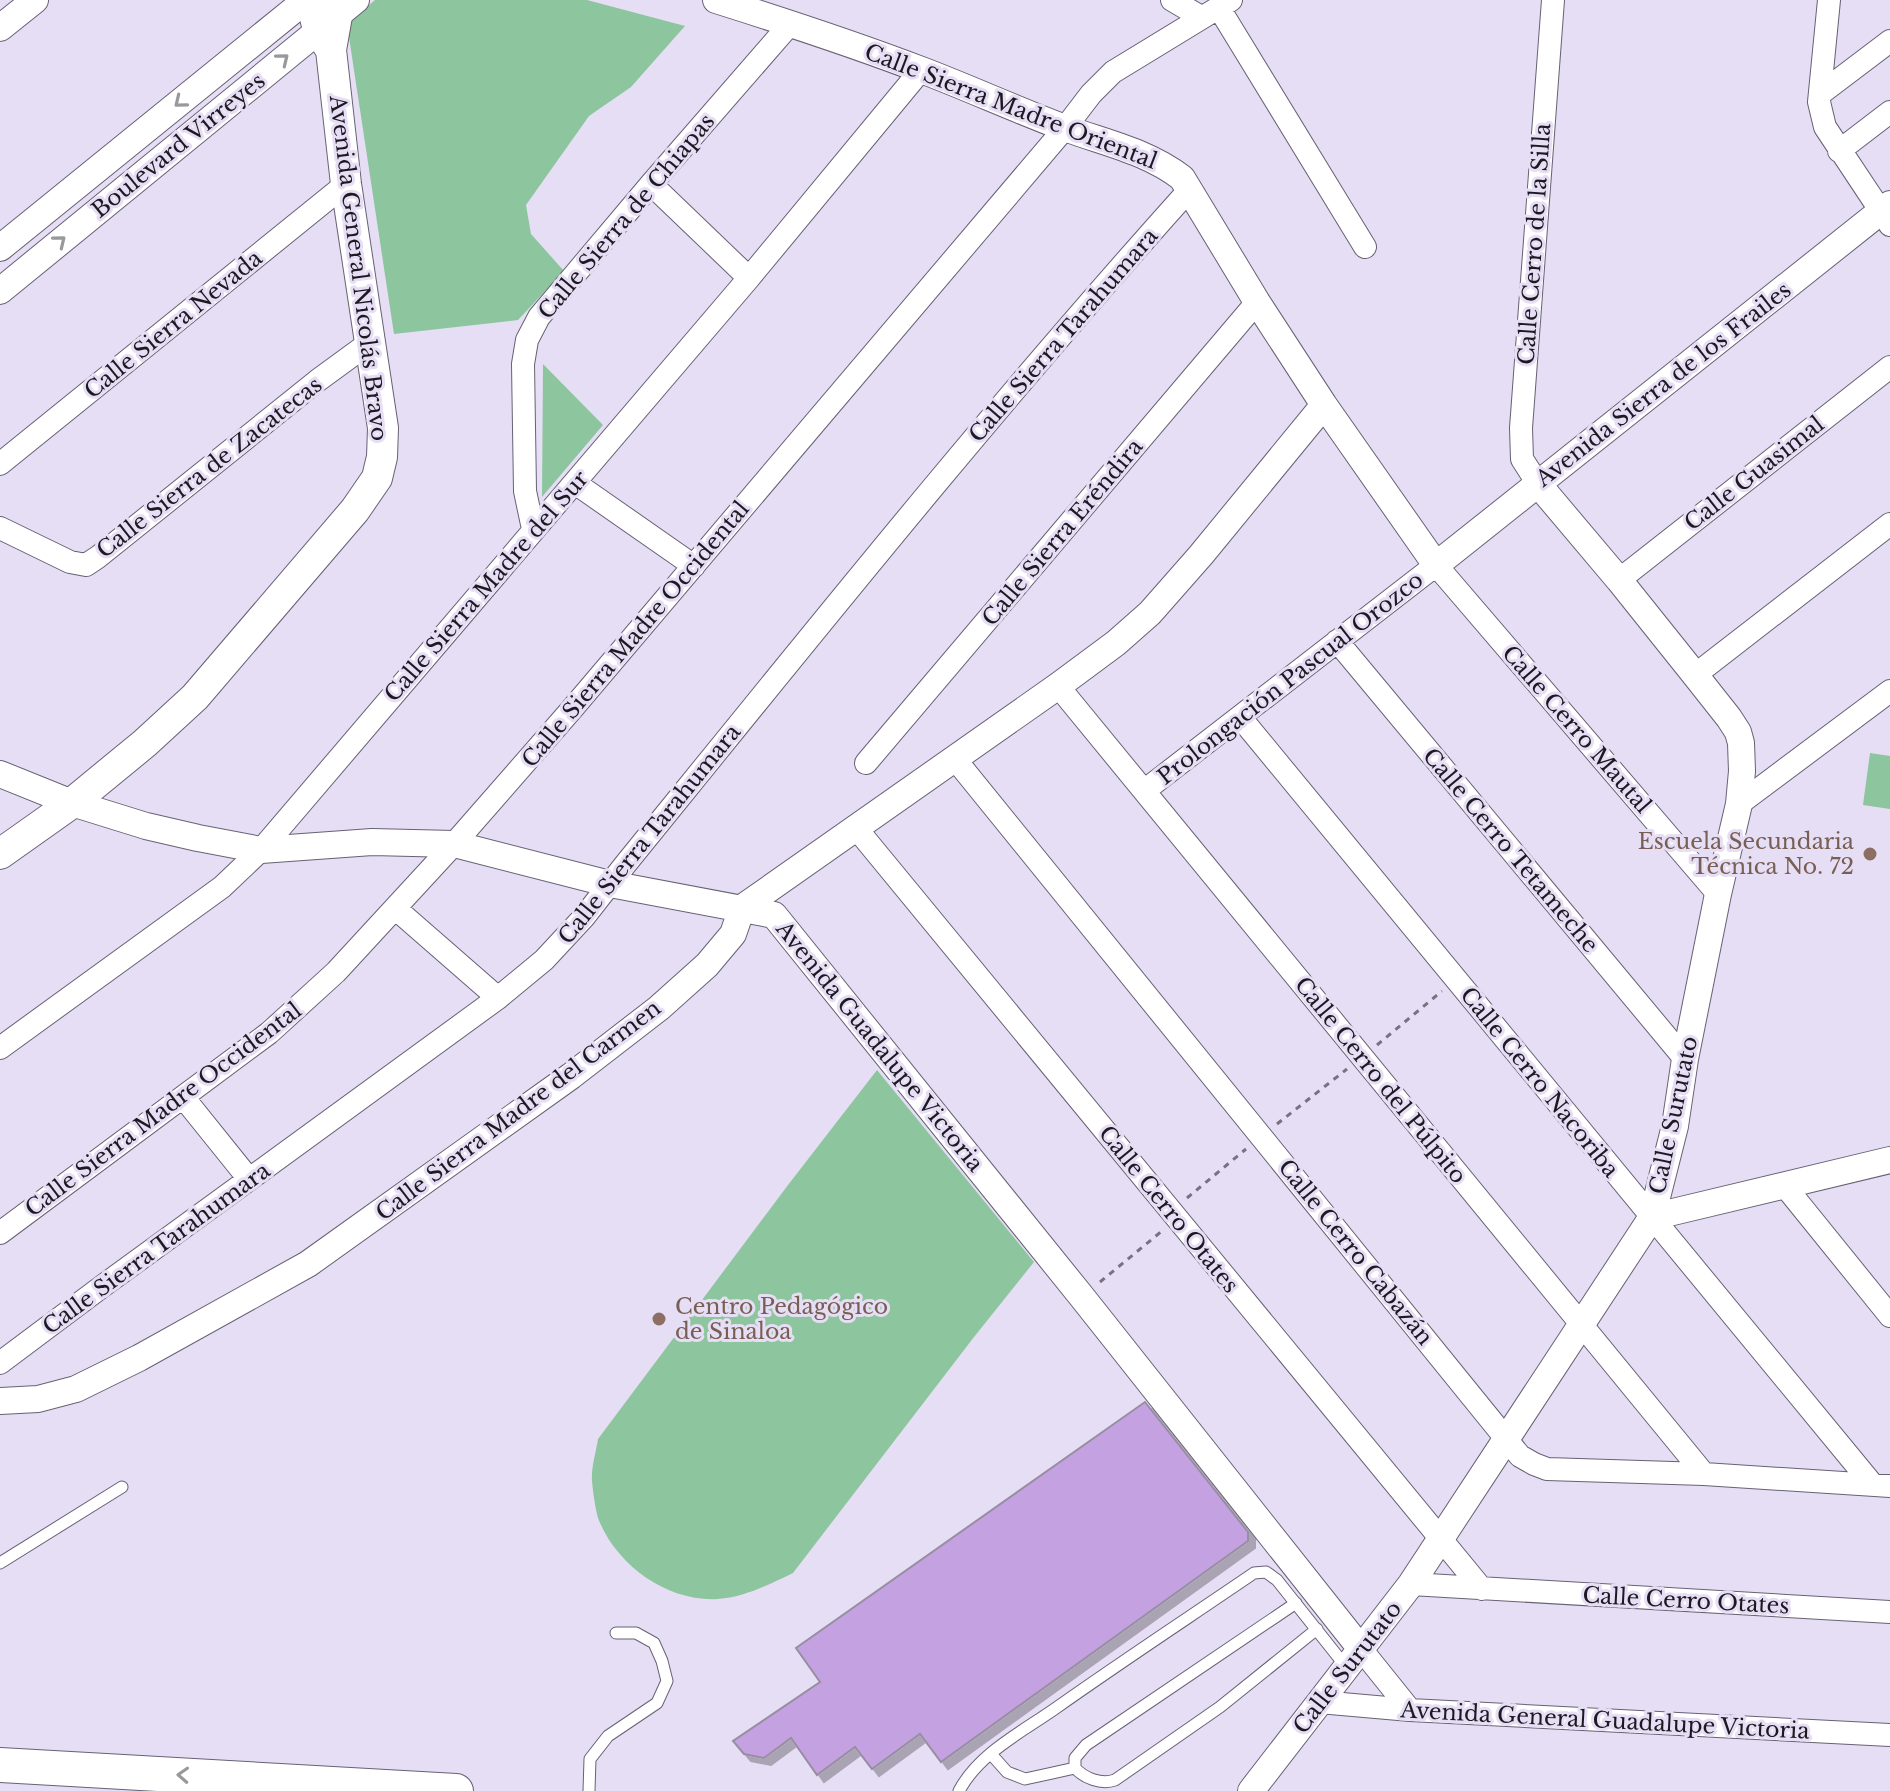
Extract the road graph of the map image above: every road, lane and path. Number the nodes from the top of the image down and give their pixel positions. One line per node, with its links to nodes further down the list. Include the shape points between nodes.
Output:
1 (35, 0): 10 (street)
2 (308, 0): 8 (main road, Avenida General Nicolás Bravo); 22 (street, Boulevard Virreyes, one-way to 22)
3 (716, 0): 9 (street, Calle Sierra Madre Oriental)
4 (1172, 0): 7 (street)
5 (1553, 0): 31 (street, Calle Cerro de la Silla, via 1521,428 1522,459)
6 (1832, 3): 13 (street)
7 (1217, 8): 15 (street, Calle Sierra Madre Occidental, via 1113,72); 21 (street)
8 (335, 19): 17 (main road, Avenida General Nicolás Bravo); 24 (street, Boulevard Virreyes, one-way to 8)
9 (791, 23): 12 (street, Calle Sierra Madre Oriental); 18 (street, Calle Sierra de Chiapas)
10 (0, 28)
11 (1890, 41): 13 (street)
12 (921, 70): 15 (street, Calle Sierra Madre Oriental); 23 (street, Calle Sierra Madre del Sur)
13 (1820, 94): 16 (street, via 1825,127)
14 (1890, 112): 16 (street)
15 (1065, 128): 19 (street, Calle Sierra Madre Oriental, via 1165,165); 36 (street, Calle Sierra Madre Occidental)
16 (1839, 151): 20 (street)
17 (346, 184): 26 (main road, Avenida General Nicolás Bravo); 29 (street, Calle Sierra Nevada)
18 (651, 184): 23 (street); 34 (street, Calle Sierra de Chiapas, via 539,317 527,340 525,491)
19 (1190, 189): 25 (street, Calle Sierra Madre Oriental); 53 (street, Calle Sierra Tarahumara, via 941,476)
20 (1887, 214): 31 (street, Avenida Sierra de los Frailes)
21 (1365, 247)
22 (0, 248)
23 (749, 278): 30 (street, Calle Sierra Madre del Sur)
24 (0, 291)
25 (1257, 302): 28 (street, Calle Sierra Madre Oriental); 44 (street, Calle Sierra Eréndira)
26 (369, 343): 33 (street, Calle Sierra de Zacatecas, via 86,565); 47 (main road, Avenida General Nicolás Bravo, via 383,428 377,478 195,697)
27 (1890, 367): 37 (street, Calle Guasimal)
28 (1324, 405): 35 (street, Calle Sierra Madre Oriental); 40 (street, Calle Sierra Madre del Carmen, via 1150,613)
29 (0, 464)
30 (575, 483): 34 (street, Calle Sierra Madre del Sur); 36 (street)
31 (1538, 484): 35 (street, Avenida Sierra de los Frailes); 37 (street, Calle Surutato)
32 (1890, 524): 39 (street)
33 (0, 528)
34 (533, 529): 51 (street, Calle Sierra Madre del Sur)
35 (1436, 565): 38 (street, Prolongación Pascual Orozco); 54 (street, Calle Cerro Mautal)
36 (694, 566): 50 (street, Calle Sierra Madre Occidental)
37 (1619, 580): 39 (street, Calle Surutato)
38 (1337, 641): 42 (street, Prolongación Pascual Orozco); 59 (street, Calle Cerro Tetameche)
39 (1695, 675): 48 (street, Calle Surutato, via 1738,732)
40 (1058, 686): 43 (street, Calle Sierra Madre del Carmen); 46 (street, Calle Cerro del Púlpito)
41 (1890, 691): 48 (street)
42 (1240, 717): 46 (street, Prolongación Pascual Orozco); 64 (street, Calle Cerro Nacoriba)
43 (955, 759): 49 (street, Calle Sierra Madre del Carmen); 70 (street, Calle Cerro Cabazán)
44 (866, 763)
45 (0, 774): 47 (street, Avenida Guadalupe Victoria)
46 (1144, 791): 67 (street, Calle Cerro del Púlpito)
47 (72, 803): 51 (street, Avenida Guadalupe Victoria, via 146,826); 52 (main road, Avenida General Nicolás Bravo)
48 (1739, 804): 54 (street, Calle Surutato)
49 (856, 828): 55 (street, Calle Sierra Madre del Carmen); 74 (street, Calle Cerro Otates)
50 (454, 844): 51 (street, Avenida Guadalupe Victoria, via 372,842); 53 (street, Avenida Guadalupe Victoria); 56 (street, Calle Sierra Madre Occidental)
51 (261, 850): 58 (street, Calle Sierra Madre del Sur, via 222,887)
52 (0, 854)
53 (610, 884): 55 (street, Avenida Guadalupe Victoria); 57 (street, Calle Sierra Tarahumara, via 544,960)
54 (1718, 894): 59 (street, Calle Surutato)
55 (742, 908): 69 (street, Calle Sierra Madre del Carmen, via 725,944 659,1008 308,1264 76,1389); 82 (street, Avenida Guadalupe Victoria, via 774,915 1082,1297)
56 (396, 909): 57 (street); 60 (street, Calle Sierra Madre Occidental, via 269,1033)
57 (498, 998): 62 (street, Calle Sierra Tarahumara)
58 (0, 1048)
59 (1685, 1059): 64 (street, Calle Surutato)
60 (183, 1097): 62 (street); 65 (street, Calle Sierra Madre Occidental)
61 (1890, 1160): 63 (street)
62 (249, 1179): 68 (street, Calle Sierra Tarahumara)
63 (1784, 1185): 64 (street); 66 (street)
64 (1652, 1217): 67 (street, Calle Surutato); 72 (street, Calle Cerro Nacoriba)
65 (0, 1233)
66 (1890, 1316)
67 (1582, 1325): 70 (street, Calle Surutato); 71 (street, Calle Cerro del Púlpito)
68 (0, 1363)
69 (0, 1401)
70 (1506, 1437): 71 (street, Calle Cerro Cabazán, via 1520,1456 1547,1469); 74 (street, Calle Surutato)
71 (1704, 1474): 72 (street, Calle Cerro Cabazán)
72 (1881, 1485)
73 (122, 1487): 75 (lane)
74 (1441, 1539): 76 (street, Calle Surutato); 77 (street, Calle Cerro Otates)
75 (0, 1563)
76 (1411, 1584): 77 (street, Calle Cerro Otates); 82 (street, Calle Surutato)
77 (1482, 1589): 79 (street, Calle Cerro Otates)
78 (1296, 1603): 80 (lane); 86 (lane, via 1266,1572 1254,1573); 88 (lane, via 1086,1745 1075,1758)
79 (1890, 1612)
80 (1317, 1629): 82 (lane); 88 (lane, via 1220,1707 1115,1780 1088,1778)
81 (616, 1633): 91 (lane, via 636,1633 654,1643 667,1681 657,1703 608,1736 590,1759)
82 (1354, 1658): 83 (street, Calle Surutato); 84 (street)
83 (1319, 1702): 84 (street, Avenida General Guadalupe Victoria); 93 (street, Calle Surutato)
84 (1410, 1710): 85 (street, Avenida General Guadalupe Victoria)
85 (1890, 1735)
86 (991, 1754): 88 (lane, via 1007,1772 1025,1779); 92 (lane, via 972,1769)
87 (0, 1765): 89 (main road, one-way to 87)
88 (1075, 1768)
89 (340, 1787): 90 (main road)
90 (456, 1791)
91 (589, 1791)
92 (959, 1791)
93 (1251, 1791)

